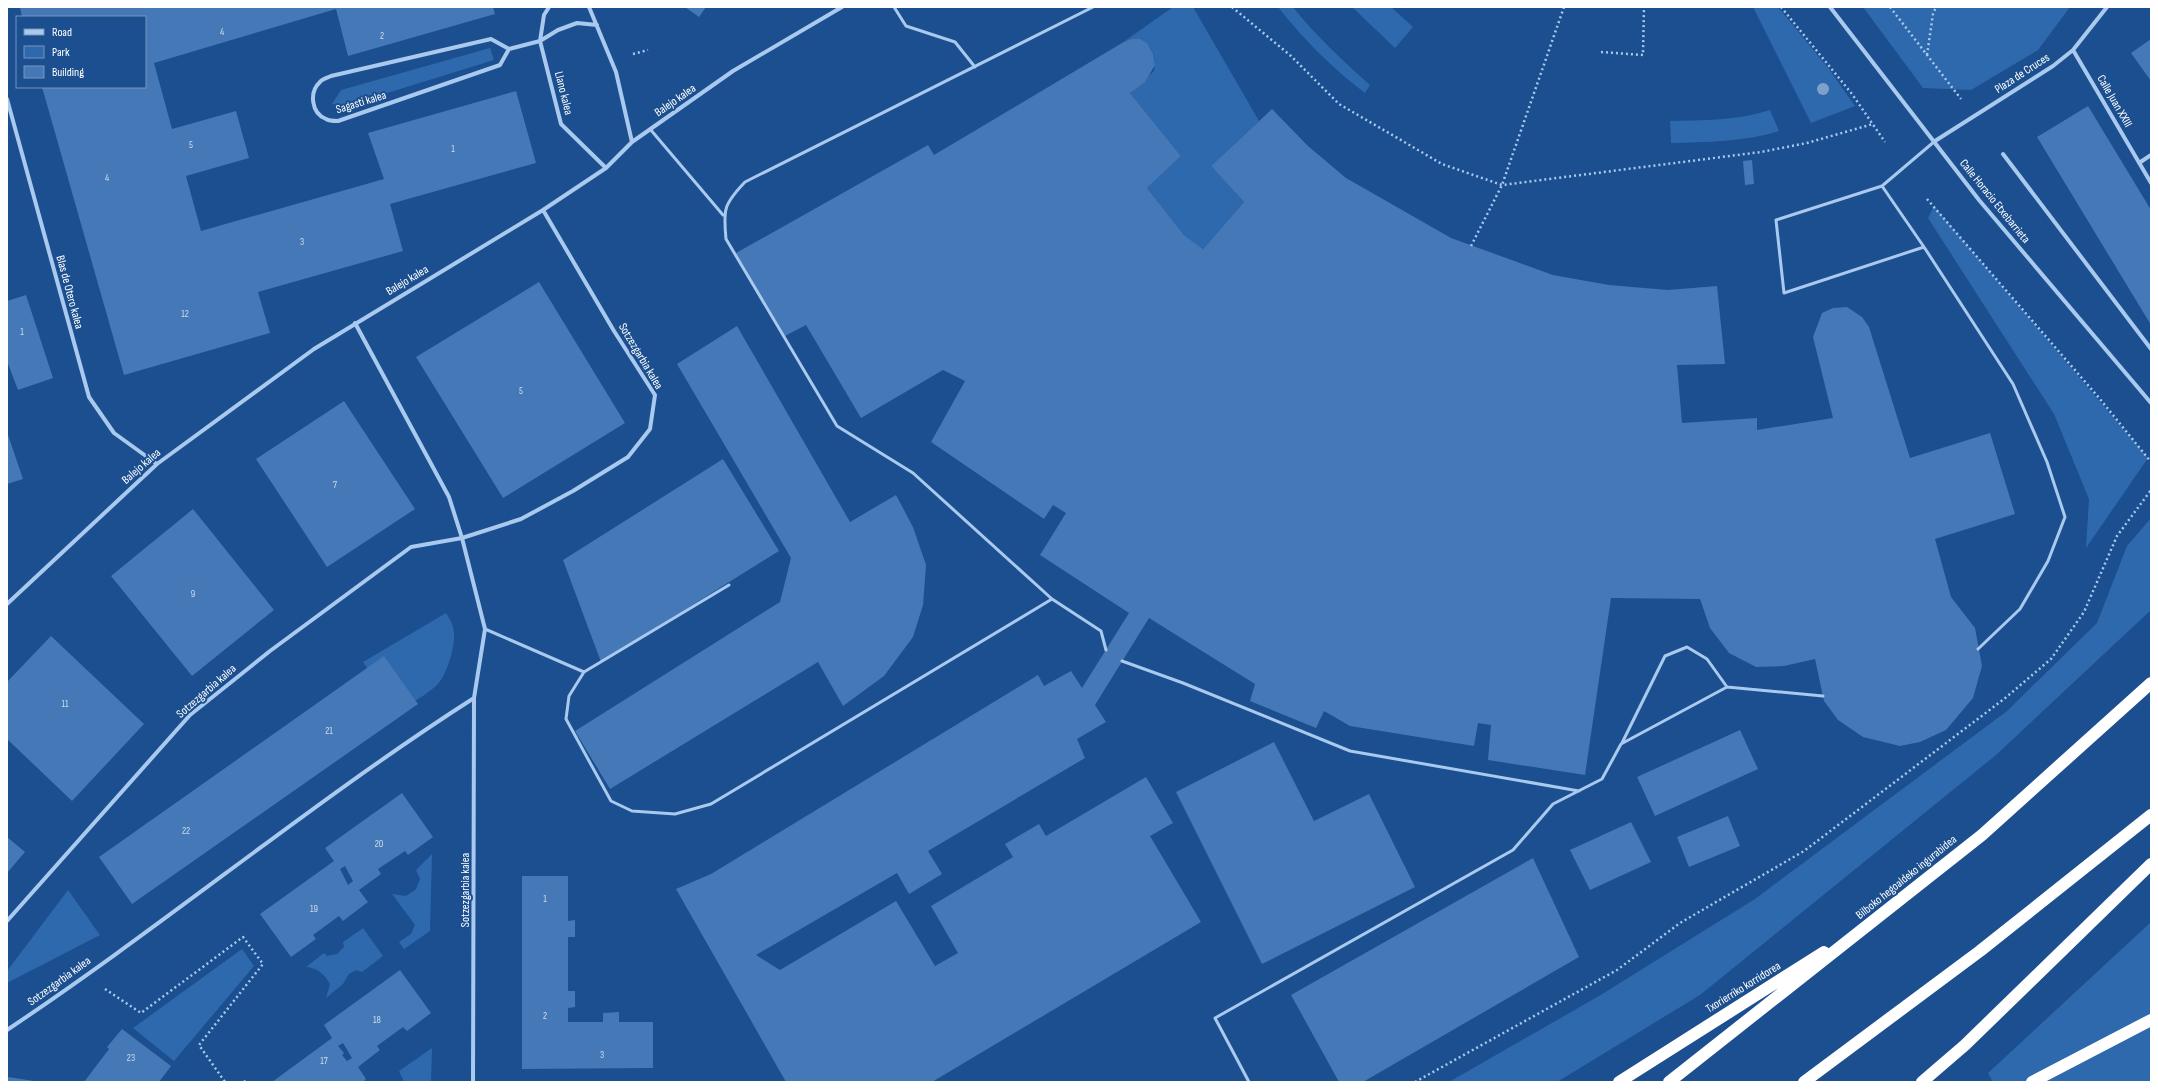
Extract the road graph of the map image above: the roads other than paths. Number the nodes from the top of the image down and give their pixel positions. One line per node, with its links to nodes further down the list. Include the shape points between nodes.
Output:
1 (549, 7): 9 (street, Llano kalea, via 544,15)
2 (589, 7): 8 (street)
3 (842, 7): 14 (street, Balejo kalea, via 733,71)
4 (894, 7): 12 (lane, via 906,26 955,42)
5 (1093, 7): 12 (lane)
6 (1830, 7): 15 (street, Calle Horacio Etxebarrieta)
7 (2107, 7): 11 (street, Plaza de Cruces)
8 (597, 25): 9 (street, via 577,23 558,30); 16 (street, via 616,72)
9 (540, 41): 10 (street); 20 (street, Llano kalea, via 561,124)
10 (509, 49): 10 (street, Sagasti kalea, via 491,39 331,76 320,81 314,90 312,101 317,112 326,119 338,121 500,65)
11 (2073, 50): 15 (street, Plaza de Cruces, via 2053,66); 19 (street, Calle Juan XXIII)
12 (975, 67): 24 (lane, via 745,182 730,197)
13 (7, 99): 29 (street, Blas de Otero kalea, via 88,397 114,433)
14 (650, 129): 16 (street, Balejo kalea); 24 (lane)
15 (1935, 141): 22 (lane); 28 (street, Calle Horacio Etxebarrieta, via 1979,200)
16 (632, 142): 20 (street, Balejo kalea)
17 (2003, 154): 27 (street)
18 (2151, 155): 19 (street)
19 (2139, 163): 21 (street, Calle Juan XXIII)
20 (606, 168): 23 (street, Balejo kalea)
21 (2151, 183)
22 (1882, 186): 25 (lane); 25 (lane, via 1776,220 1784,293)
23 (543, 210): 26 (street, Balejo kalea); 30 (street, Sotzezgarbia kalea, via 655,395 650,429 628,457 573,491 520,519)
24 (723, 215): 32 (lane, via 726,239 837,426 913,473)
25 (1924, 247): 35 (lane, via 2013,384 2047,462 2065,516 2048,561 2020,609)
26 (355, 323): 29 (street, Balejo kalea, via 314,349); 30 (street, Sotzezgarbia kalea, via 449,497)
27 (2151, 349)
28 (2151, 403)
29 (157, 464): 33 (street, Balejo kalea)
30 (462, 538): 34 (street, Sotzezgarbia kalea); 48 (street, Sotzezgarbia kalea, via 411,548 270,651 190,715)
31 (729, 584): 38 (lane)
32 (1052, 599): 36 (lane, via 1102,631); 38 (lane, via 711,804 675,814 632,811 611,801 566,719 569,696)
33 (7, 604)
34 (484, 629): 38 (lane); 42 (street, Sotzezgarbia kalea)
35 (1978, 649)
36 (1106, 650)
37 (1122, 661): 44 (lane, via 1350,751)
38 (584, 672)
39 (2151, 683): 47 (highway, Bilboko hegoaldeko ingurabidea, via 1982,835)
40 (1727, 687): 41 (lane); 43 (lane); 43 (lane, via 1707,659 1687,647 1665,656)
41 (1823, 696)
42 (474, 698): 50 (street, Sotzezgarbia kalea, via 276,836); 51 (street, Sotzezgarbia kalea)
43 (1621, 744): 44 (lane, via 1602,779)
44 (1579, 791): 52 (lane, via 1553,804 1513,850 1215,1018)
45 (2151, 815): 55 (highway, via 1980,951)
46 (2151, 864): 56 (highway, via 1965,1046)
47 (1882, 915): 53 (highway, Txorierriko korridorea); 54 (highway, Bilboko hegoaldeko ingurabidea)
48 (7, 921)
49 (2151, 1020): 57 (highway)
50 (7, 1030)
51 (473, 1082)
52 (1249, 1082)
53 (1619, 1082)
54 (1669, 1082)
55 (1804, 1082)
56 (1922, 1082)
57 (2032, 1082)

